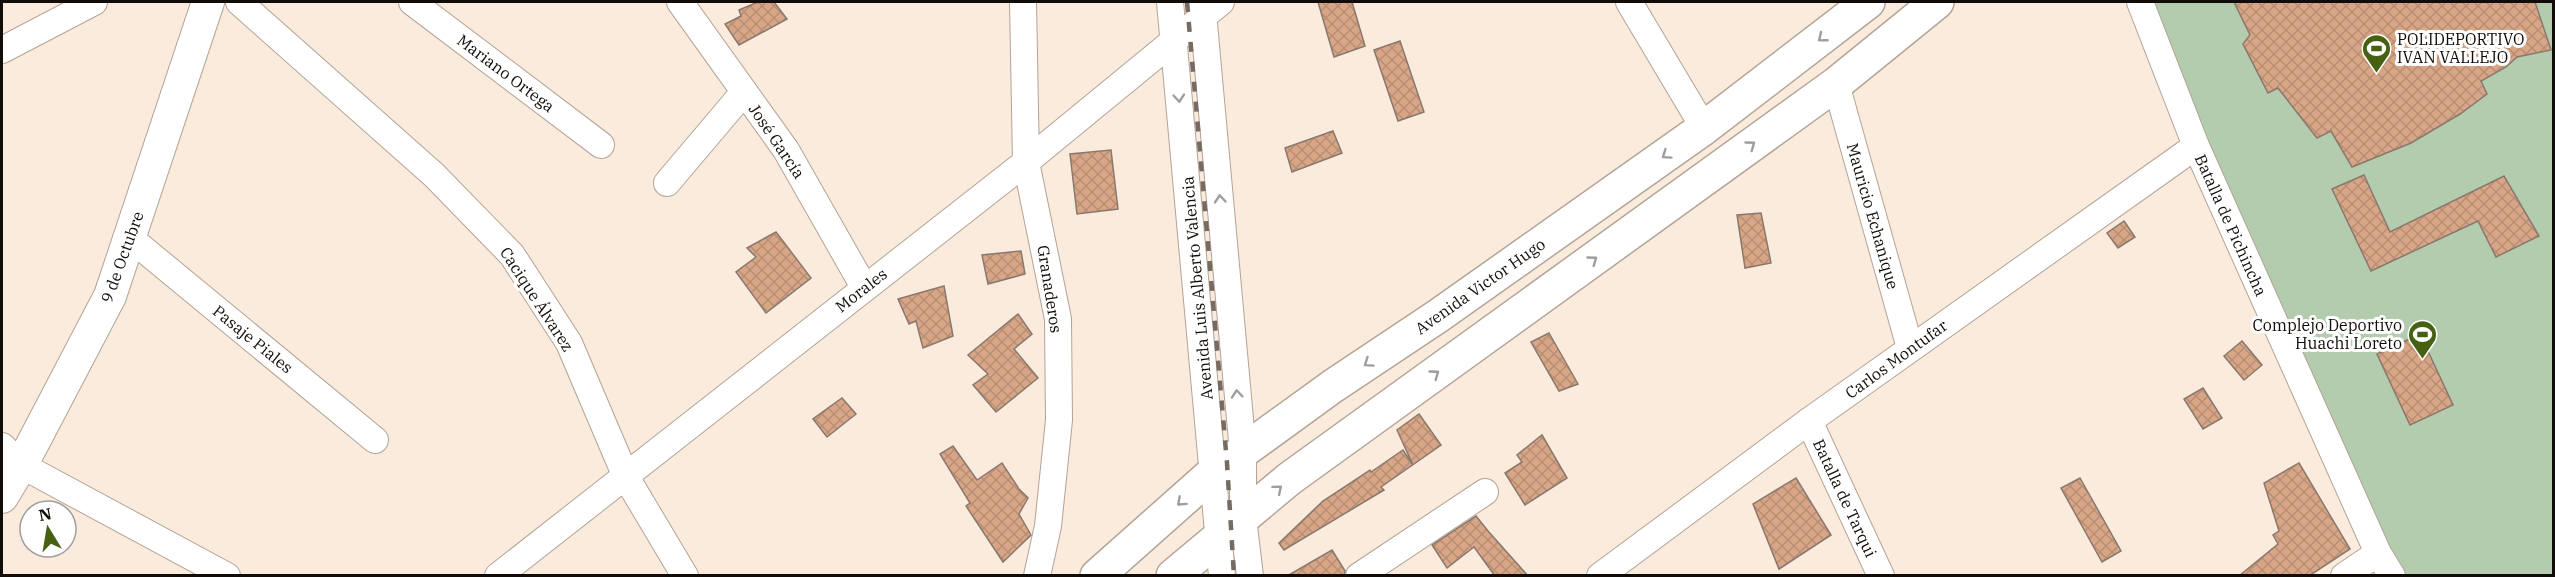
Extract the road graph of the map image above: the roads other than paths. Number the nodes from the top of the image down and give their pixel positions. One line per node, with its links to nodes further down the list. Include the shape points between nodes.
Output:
1 (94, 2): 14 (street)
2 (208, 2): 22 (street, 9 de Octubre)
3 (238, 2): 30 (street, Cacique Álvarez, via 434,175 512,255 568,343)
4 (412, 2): 18 (street, Mariano Ortega)
5 (681, 2): 16 (street, José García)
6 (1023, 2): 20 (street, Granaderos)
7 (1170, 2): 13 (street, Avenida Luis Alberto Valencia)
8 (1629, 2): 17 (street)
9 (1868, 2): 17 (main road, Avenida Victor Hugo, one-way to 17)
10 (1937, 2): 15 (main road)
11 (2140, 2): 19 (street, Batalla de Pichincha)
12 (1209, 6): 13 (street, Morales); 27 (street, Avenida Luis Alberto Valencia, one-way to 12)
13 (1174, 39): 20 (street, Morales); 29 (street, Avenida Luis Alberto Valencia, one-way to 29)
14 (2, 50)
15 (1836, 84): 24 (street, Mauricio Echanique); 33 (main road, one-way to 15, via 1289,479)
16 (744, 92): 21 (street); 23 (street, José García, via 786,150)
17 (1704, 128): 27 (main road, Avenida Victor Hugo, one-way to 27)
18 (601, 145)
19 (2196, 146): 24 (street, Carlos Montufar); 35 (street, Batalla de Pichincha)
20 (1026, 162): 23 (street, Morales); 39 (street, Granaderos, via 1058,319 1059,420 1048,526)
21 (667, 183)
22 (130, 238): 26 (street, Pasaje Piales); 28 (street, 9 de Octubre, via 111,296)
23 (864, 287): 30 (street, Morales)
24 (1910, 348): 25 (street, Carlos Montufar)
25 (1809, 421): 45 (street, Carlos Montufar); 46 (street, Batalla de Tarqui)
26 (375, 440)
27 (1243, 452): 29 (main road, Avenida Victor Hugo); 33 (street, Avenida Luis Alberto Valencia)
28 (11, 455): 32 (street, 9 de Octubre); 36 (street)
29 (1214, 473): 34 (street, Avenida Luis Alberto Valencia); 40 (main road, Avenida Victor Hugo, one-way to 40)
30 (626, 477): 37 (street, Morales); 38 (street, Cacique Álvarez)
31 (1485, 492): 44 (street)
32 (2, 497)
33 (1243, 518): 34 (main road); 43 (street, Avenida Luis Alberto Valencia)
34 (1218, 539): 41 (main road); 42 (street, Avenida Luis Alberto Valencia)
35 (2378, 553): 47 (street); 48 (street, Batalla de Pichincha)
36 (227, 576)
37 (498, 576)
38 (685, 576)
39 (1037, 576)
40 (1097, 576)
41 (1173, 576)
42 (1222, 576)
43 (1250, 576)
44 (1359, 576)
45 (1600, 576)
46 (1881, 576)
47 (2344, 576)
48 (2392, 576)

